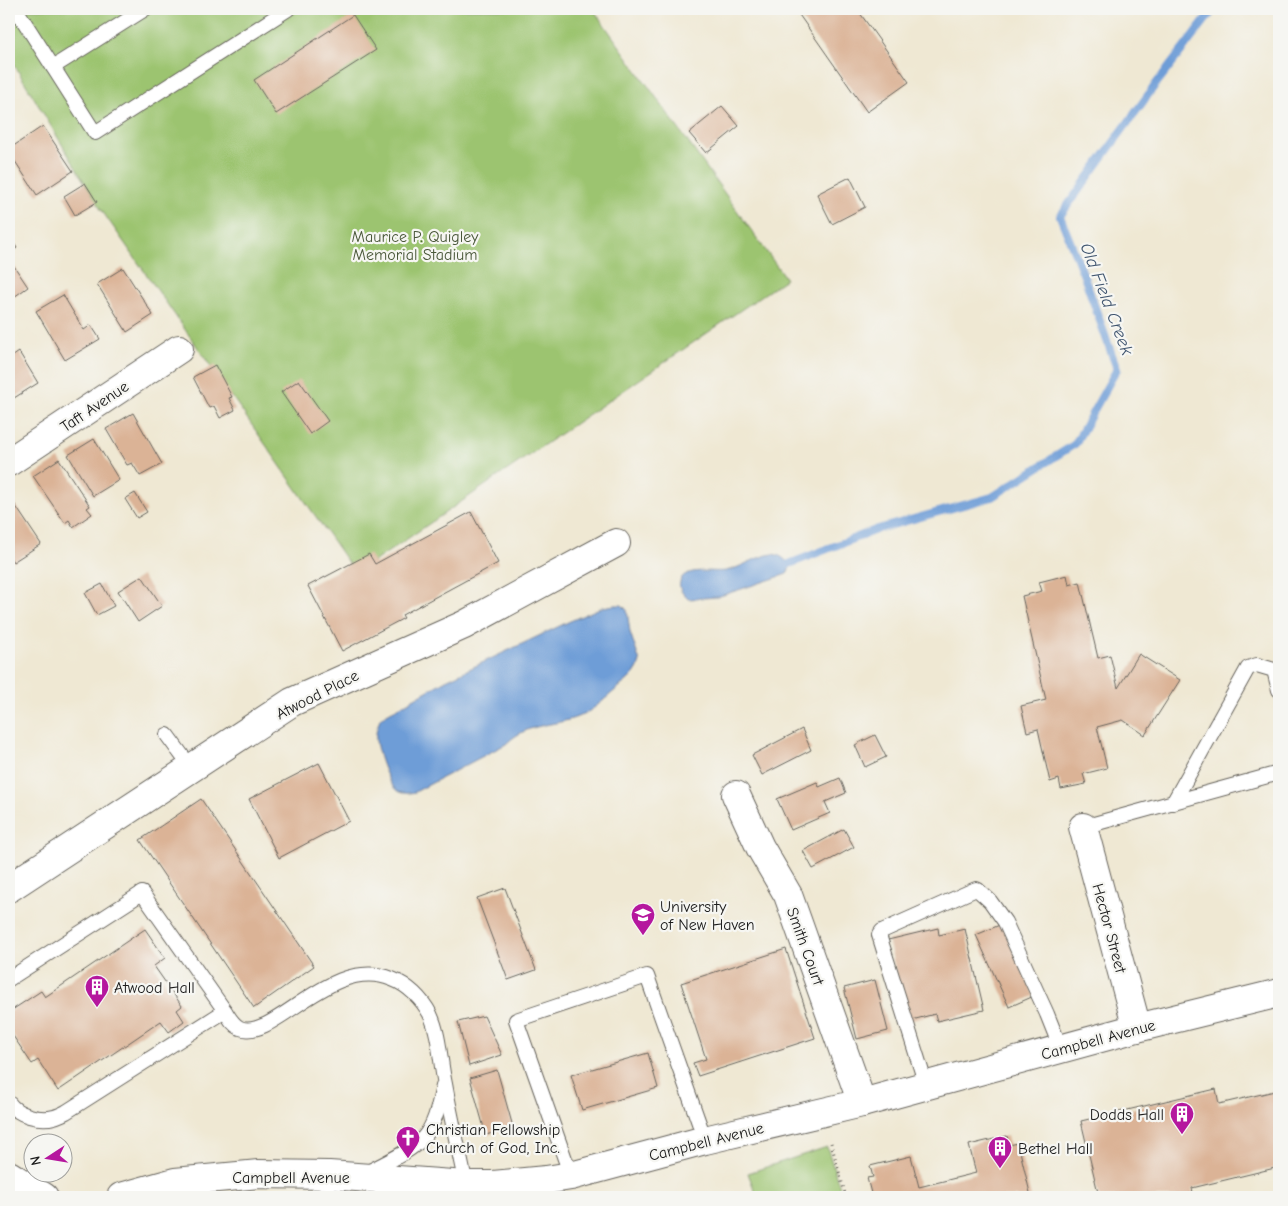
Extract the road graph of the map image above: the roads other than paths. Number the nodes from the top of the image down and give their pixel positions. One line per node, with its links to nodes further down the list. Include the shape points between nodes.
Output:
1 (16, 9): 4 (lane)
2 (145, 9): 4 (lane)
3 (288, 9): 4 (lane, via 95,133)
4 (53, 67)
5 (179, 349): 6 (street, Taft Avenue)
6 (9, 462)
7 (616, 543): 10 (street, Atwood Place, via 464,625 292,702)
8 (1279, 690): 13 (lane, via 1274,670 1257,665 1248,668)
9 (167, 735): 10 (lane)
10 (192, 769): 15 (street, Atwood Place)
11 (1279, 773): 13 (lane)
12 (736, 795): 24 (street, Smith Court, via 760,847 788,895)
13 (1173, 803): 14 (lane)
14 (1083, 827): 19 (street, Hector Street)
15 (9, 888)
16 (9, 979): 18 (lane, via 142,893)
17 (1279, 993): 19 (street, Campbell Avenue)
18 (225, 1011): 21 (lane, via 240,1028 256,1030 332,983 362,975 392,979 416,995 430,1015); 23 (lane, via 66,1112 54,1117 27,1116)
19 (1137, 1028): 20 (street, Campbell Avenue)
20 (1061, 1049): 22 (street, Campbell Avenue); 22 (lane, via 1005,922 990,901 976,889 879,935)
21 (444, 1083): 27 (lane, via 436,1112 424,1137); 29 (lane)
22 (926, 1085): 24 (street, Campbell Avenue)
23 (9, 1103)
24 (862, 1103): 25 (street, Campbell Avenue)
25 (706, 1140): 28 (street, Campbell Avenue); 28 (lane, via 647,976 516,1020)
26 (9, 1175): 31 (street)
27 (361, 1176): 30 (street, Campbell Avenue); 32 (street, Campbell Avenue, via 259,1174 176,1182)
28 (571, 1176): 29 (street, Campbell Avenue, via 521,1184)
29 (466, 1184): 30 (street, Campbell Avenue)
30 (398, 1189)
31 (44, 1197)
32 (122, 1197)

